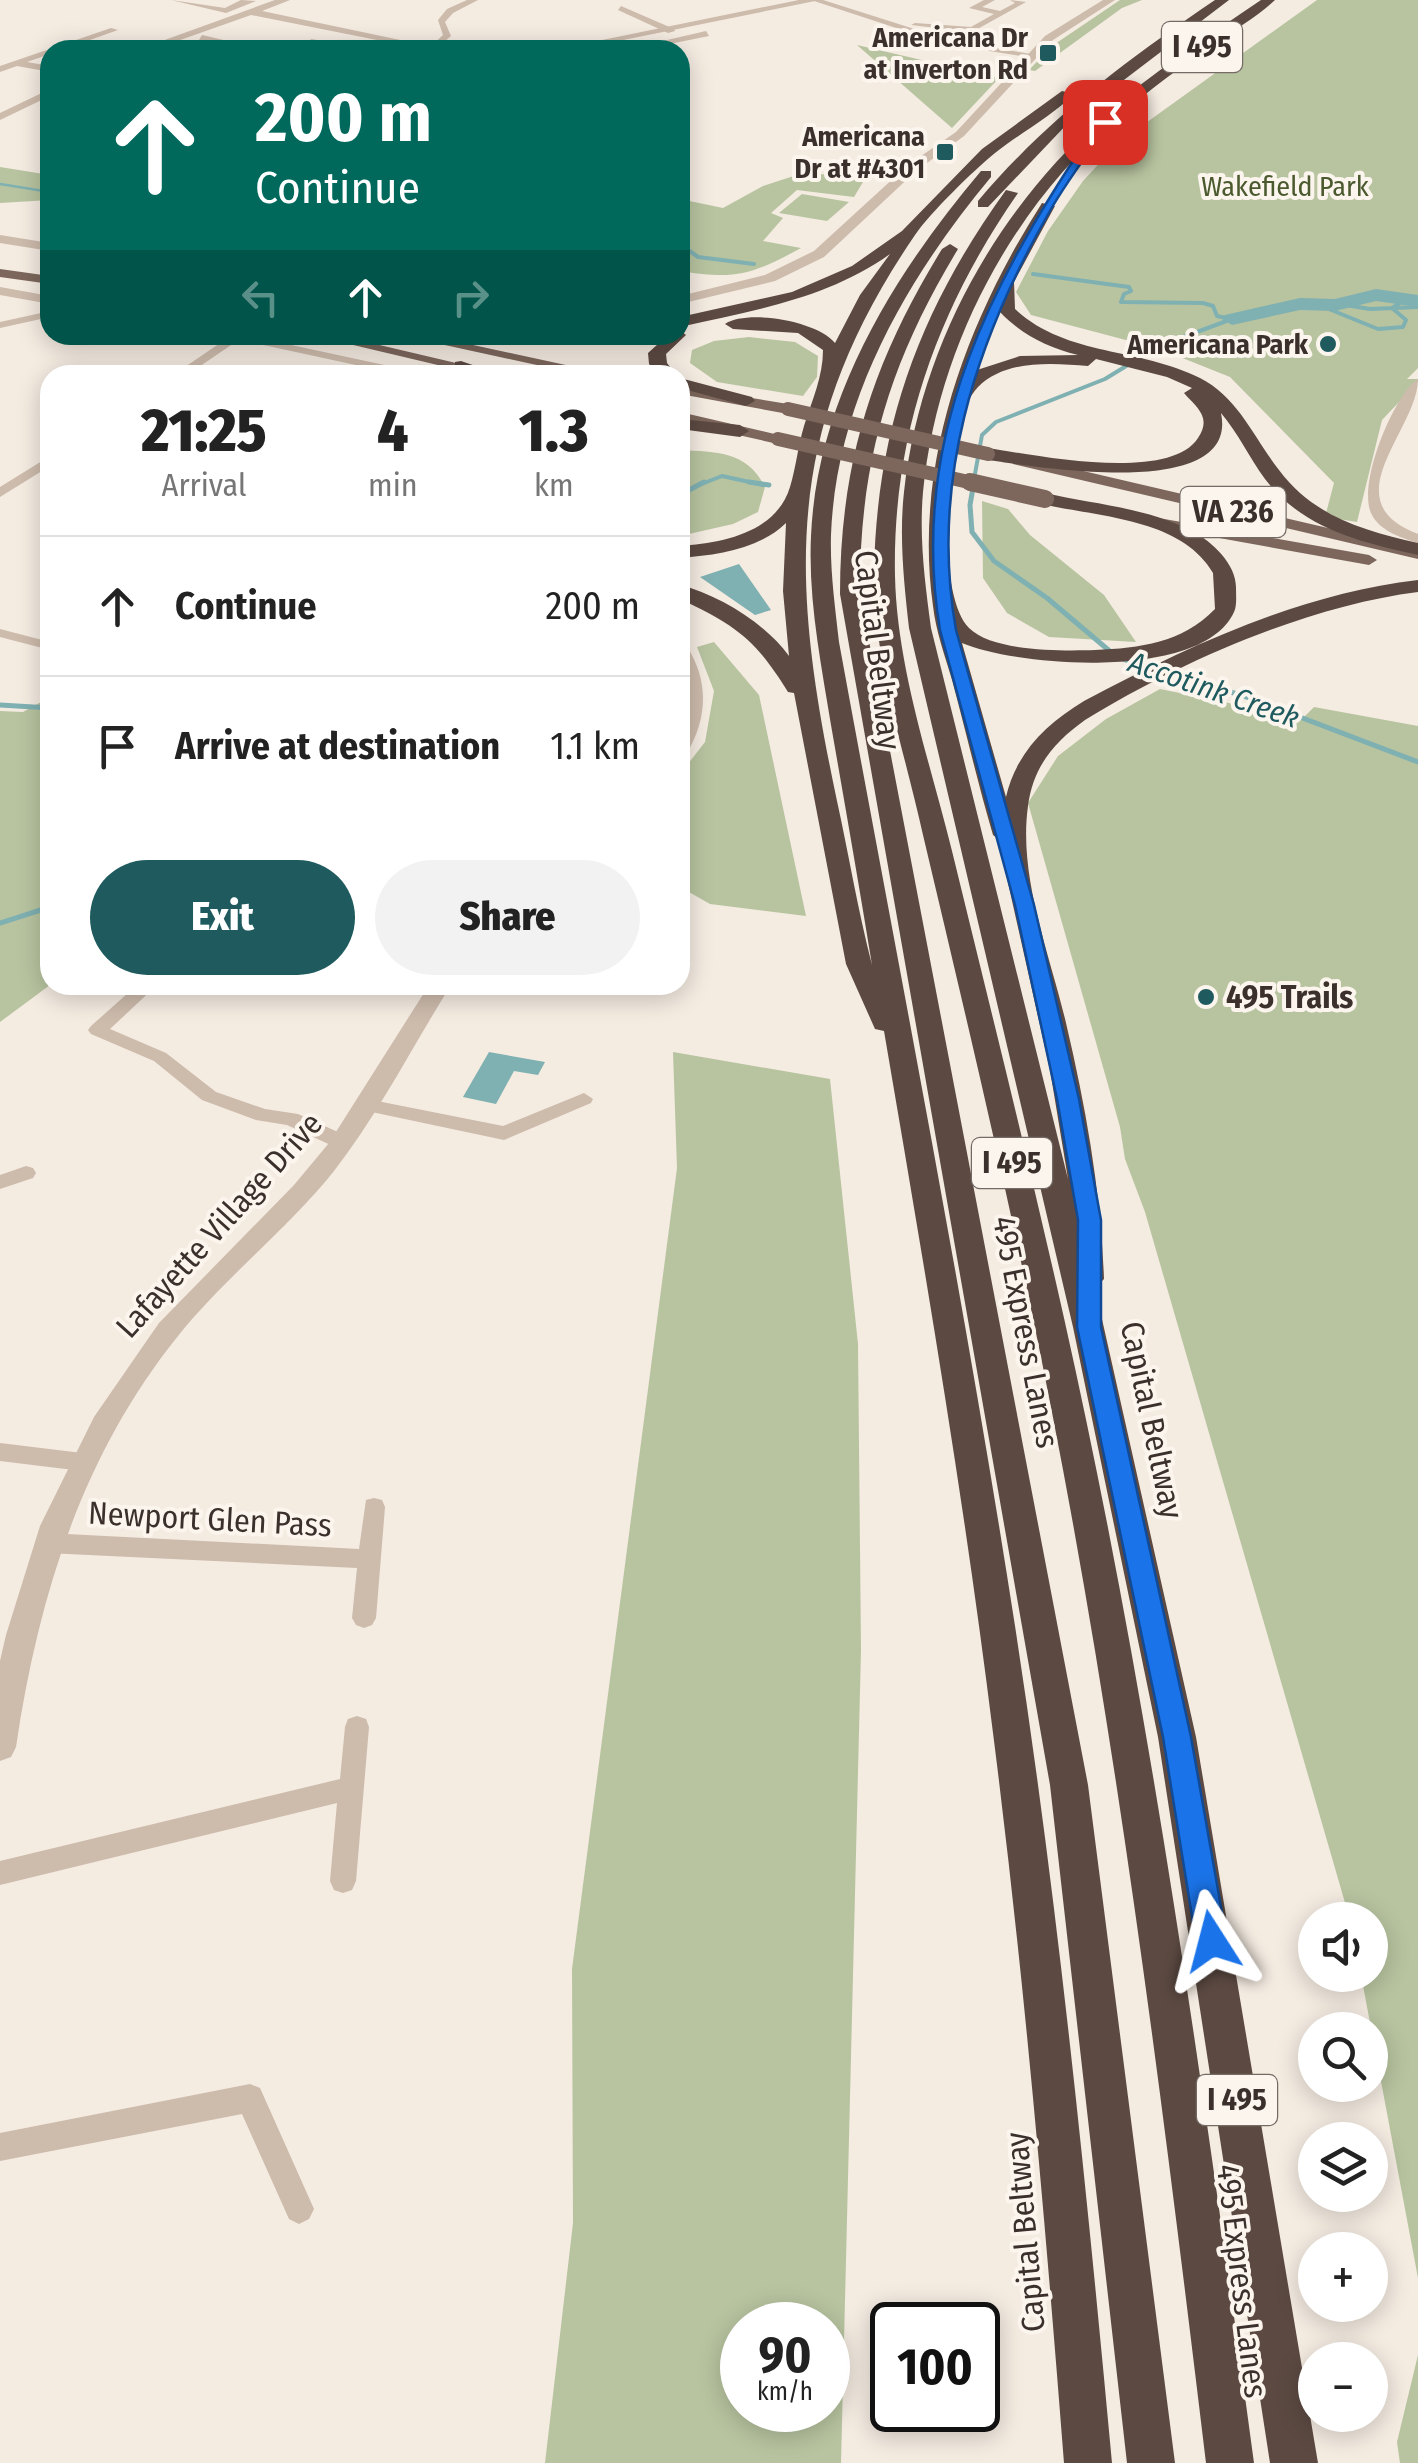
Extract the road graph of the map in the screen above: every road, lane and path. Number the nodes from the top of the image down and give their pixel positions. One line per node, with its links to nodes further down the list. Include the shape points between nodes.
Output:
1 (175, 0): 15 (street, via 226,11)
2 (285, 0): 15 (street)
3 (305, 0): 15 (street)
4 (474, 0): 30 (street, via 450,11)
5 (815, 0): 14 (street); 18 (street)
6 (849, 0): 14 (street)
7 (991, 0): 17 (street, via 974,8)
8 (1014, 0): 17 (street, via 1022,2)
9 (1110, 0): 33 (street, via 1062,27)
10 (1204, 0): 39 (highway, Capital Beltway / I 495)
11 (1223, 0): 121 (highway, 495 Express Lanes / I 495, via 1073,109 1013,167 958,236 907,322 878,388 857,465 848,534 854,624 1063,1747)
12 (1246, 0): 122 (highway, 495 Express Lanes / I 495, via 1087,116 1021,181 980,236 950,287 911,388 889,476 883,537 890,638 1021,1199 1114,1648 1173,2014)
13 (1269, 0): 43 (highway, Capital Beltway / I 495)
14 (836, 6): 20 (street)
15 (251, 8): 19 (street); 23 (street); 25 (street)
16 (621, 8): 22 (street)
17 (1000, 14): 20 (street, via 972,30)
18 (690, 27): 22 (street); 32 (street, via 706,34)
19 (324, 28): 28 (street, via 308,34); 29 (street)
20 (902, 28): 33 (street, via 965,46)
21 (114, 30): 24 (street)
22 (670, 30): 31 (street)
23 (202, 38): 26 (street); 27 (street)
24 (84, 40)
25 (168, 40)
26 (196, 40)
27 (211, 40)
28 (310, 40)
29 (385, 40)
30 (442, 40)
31 (620, 40)
32 (677, 40)
33 (1034, 54): 54 (street, via 960,134 912,168 819,254 770,278)
34 (40, 55): 35 (street)
35 (16, 63): 36 (street); 37 (street)
36 (0, 66)
37 (40, 71)
38 (40, 81): 41 (street)
39 (1086, 82): 44 (highway, via 987,152); 99 (highway, Capital Beltway / I 495, via 1021,136 917,262 863,368 830,475 820,554 828,642)
40 (40, 97): 42 (street)
41 (0, 103)
42 (0, 117)
43 (1105, 122): 49 (highway); 105 (highway, Capital Beltway / I 495, via 1017,220 963,312 926,413 910,526 920,628)
44 (907, 234): 56 (highway, via 820,288); 69 (highway, via 862,305)
45 (0, 241): 46 (street)
46 (40, 246)
47 (0, 259): 48 (main road)
48 (40, 265)
49 (1014, 266): 70 (highway, via 1004,295 1014,318 1046,338); 73 (highway)
50 (0, 273): 51 (main road)
51 (40, 279)
52 (0, 291): 53 (street)
53 (40, 298)
54 (690, 298)
55 (40, 316): 57 (street)
56 (690, 320)
57 (0, 324)
58 (690, 333): 69 (highway, via 733,324 805,330 829,342)
59 (218, 345): 64 (street)
60 (275, 345): 65 (street)
61 (364, 345): 66 (main road)
62 (456, 345): 67 (main road)
63 (667, 345): 68 (highway, via 657,353)
64 (193, 365)
65 (374, 365)
66 (456, 365)
67 (555, 365)
68 (659, 365)
69 (832, 374): 80 (highway)
70 (1175, 378): 73 (highway, via 1076,360 1002,367 971,382); 78 (highway, via 1210,408 1214,425 1202,446 1148,466); 85 (highway, via 1224,404 1271,474 1305,510 1346,531)
71 (1418, 383): 83 (street, via 1387,437 1374,498 1386,524)
72 (690, 389): 74 (highway)
73 (960, 399): 87 (highway, via 941,500)
74 (746, 401): 77 (main road, bridge)
75 (690, 423): 76 (highway)
76 (740, 431): 82 (main road, VA 236, bridge)
77 (988, 454): 78 (highway)
78 (1047, 465): 85 (main road, VA 236)
79 (40, 467): 81 (street)
80 (800, 484): 84 (highway, via 784,517 764,533); 95 (highway, via 792,602)
81 (0, 493)
82 (1045, 499): 86 (main road, VA 236); 91 (highway, via 1182,534 1209,554 1228,591)
83 (1418, 539)
84 (690, 551)
85 (1418, 552)
86 (1418, 567)
87 (940, 584): 91 (highway, via 964,635 998,649 1052,656 1136,654); 96 (highway)
88 (1418, 586): 91 (highway, via 1329,602)
89 (690, 596): 95 (highway, via 737,619 779,655)
90 (0, 633): 92 (street)
91 (1206, 642): 96 (highway, via 1063,724 1028,766 1013,832)
92 (40, 643)
93 (690, 666): 94 (street, via 696,698)
94 (690, 725)
95 (812, 732): 99 (highway, via 854,940 871,1002)
96 (1025, 905): 105 (highway, via 1090,1220)
97 (137, 995): 102 (street, via 98,1030 160,1057 209,1096 291,1119)
98 (434, 995): 101 (street, Lafayette Village Drive)
99 (897, 1043): 120 (highway, Capital Beltway / I 495, via 973,1471 1018,1779)
100 (584, 1098): 101 (street, via 504,1133)
101 (367, 1105): 102 (street, Lafayette Village Drive)
102 (342, 1142): 107 (street, Lafayette Village Drive, via 170,1328)
103 (26, 1174): 104 (street)
104 (0, 1182)
105 (1089, 1327): 123 (highway, Capital Beltway / I 495, via 1191,1815)
106 (0, 1452): 107 (street)
107 (82, 1462): 109 (street, Lafayette Village Drive)
108 (374, 1507): 110 (street, Newport Glen Pass)
109 (48, 1543): 110 (street, Newport Glen Pass); 112 (street, Lafayette Village Drive)
110 (368, 1559): 111 (street, Newport Glen Pass)
111 (364, 1618)
112 (2, 1713): 114 (street, Lafayette Village Drive)
113 (357, 1727): 115 (street)
114 (0, 1747)
115 (350, 1788): 116 (street); 117 (street)
116 (0, 1872)
117 (343, 1881)
118 (0, 2147): 119 (street, via 250,2098)
119 (299, 2209)
120 (1088, 2463)
121 (1152, 2463)
122 (1230, 2463)
123 (1294, 2463)

